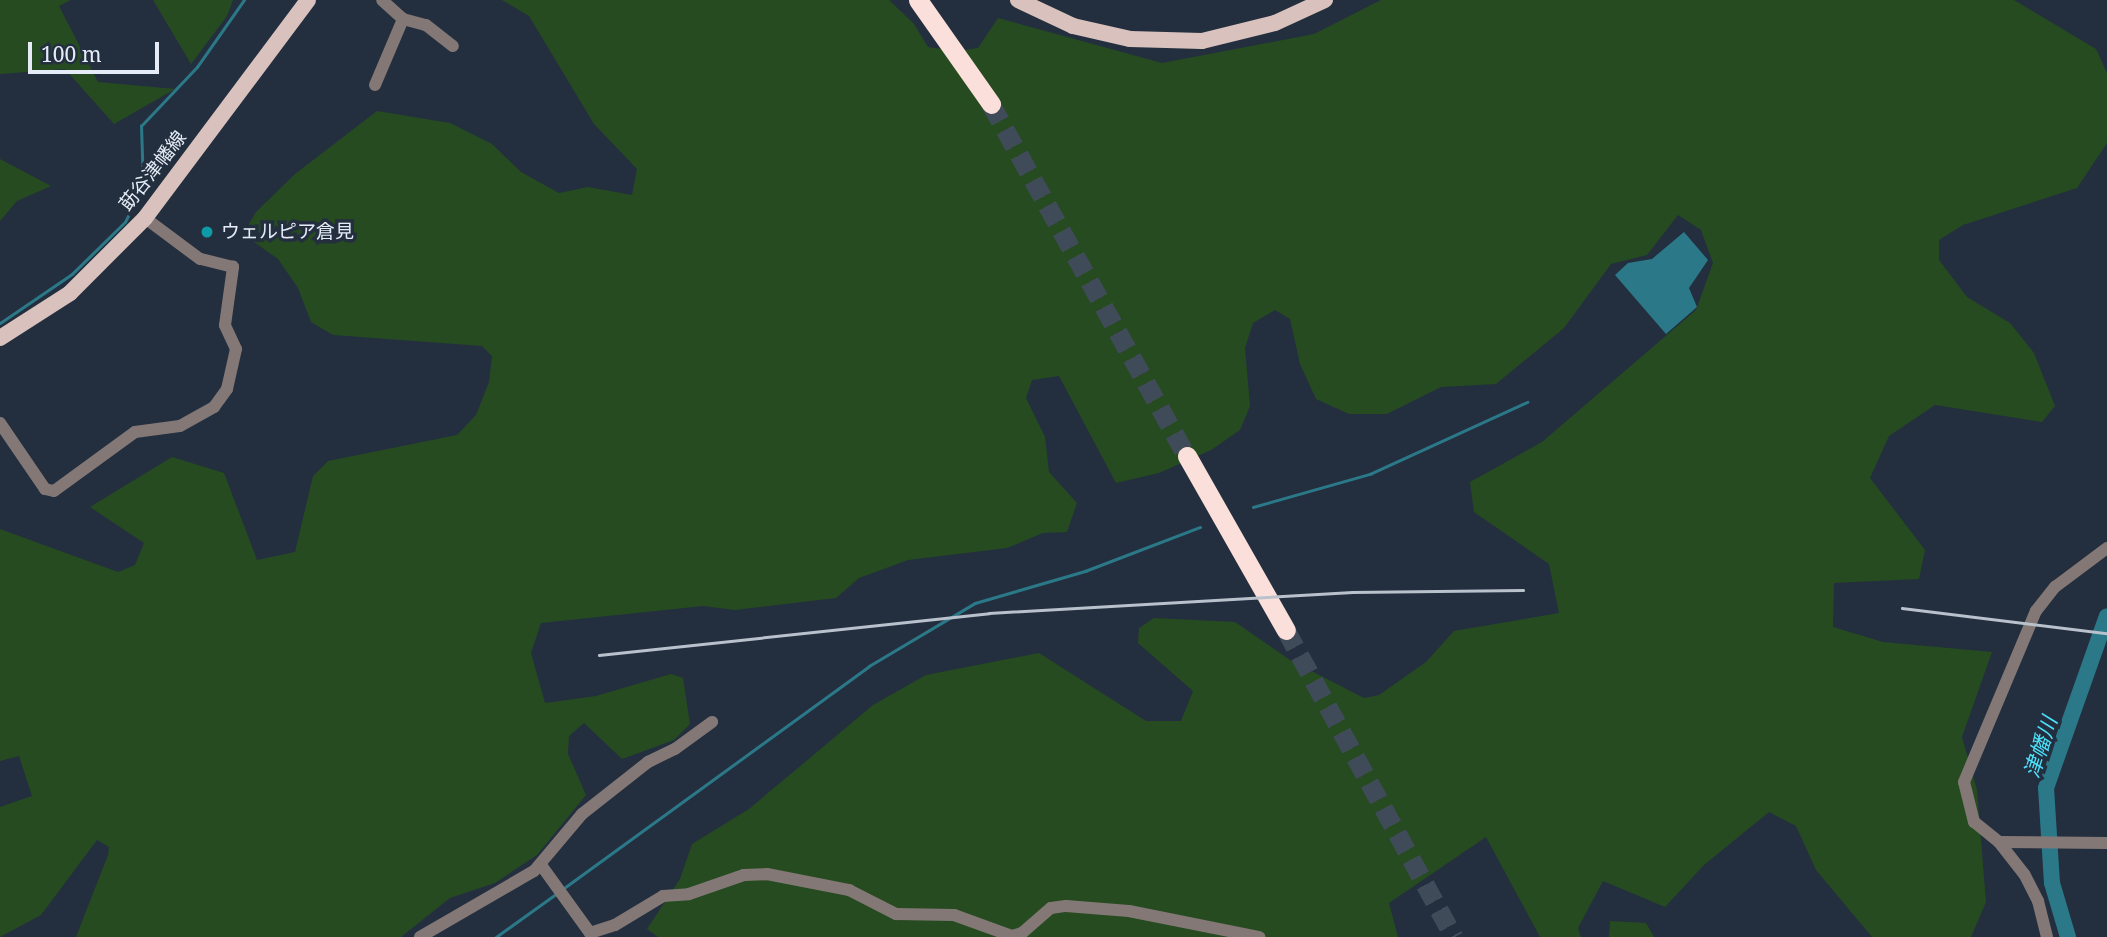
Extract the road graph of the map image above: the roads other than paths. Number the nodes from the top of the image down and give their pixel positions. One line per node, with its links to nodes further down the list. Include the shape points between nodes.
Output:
1 (308, 0): 10 (main road, 莇谷津幡線)
2 (382, 0): 6 (street)
3 (916, 0): 9 (highway)
4 (1018, 0): 5 (main road, via 1073,26 1122,37 1202,41 1275,23)
5 (1325, 0)
6 (403, 19): 7 (street, via 426,25); 8 (street)
7 (453, 46)
8 (375, 85)
9 (991, 104)
10 (145, 218): 11 (main road, 莇谷津幡線, via 70,293); 12 (street, via 200,259 233,267 225,325 236,349 227,389 214,407 180,426 135,432 54,491 45,489)
11 (0, 338)
12 (0, 423)
13 (1188, 456): 15 (highway)
14 (2107, 548): 17 (street, via 2055,587 2036,611 1977,744 1964,782 1967,800 1974,822)
15 (1286, 630)
16 (712, 722): 19 (street, via 676,749 648,762 582,814)
17 (1999, 842): 18 (street); 22 (street, via 2038,901)
18 (2107, 843)
19 (541, 865): 20 (street, via 508,889); 21 (street, via 590,933 615,925 663,896 688,894 744,875 767,874 849,890 896,914 954,915 1012,936 1051,908 1066,906 1129,911)
20 (420, 937)
21 (1259, 937)
22 (2047, 937)

